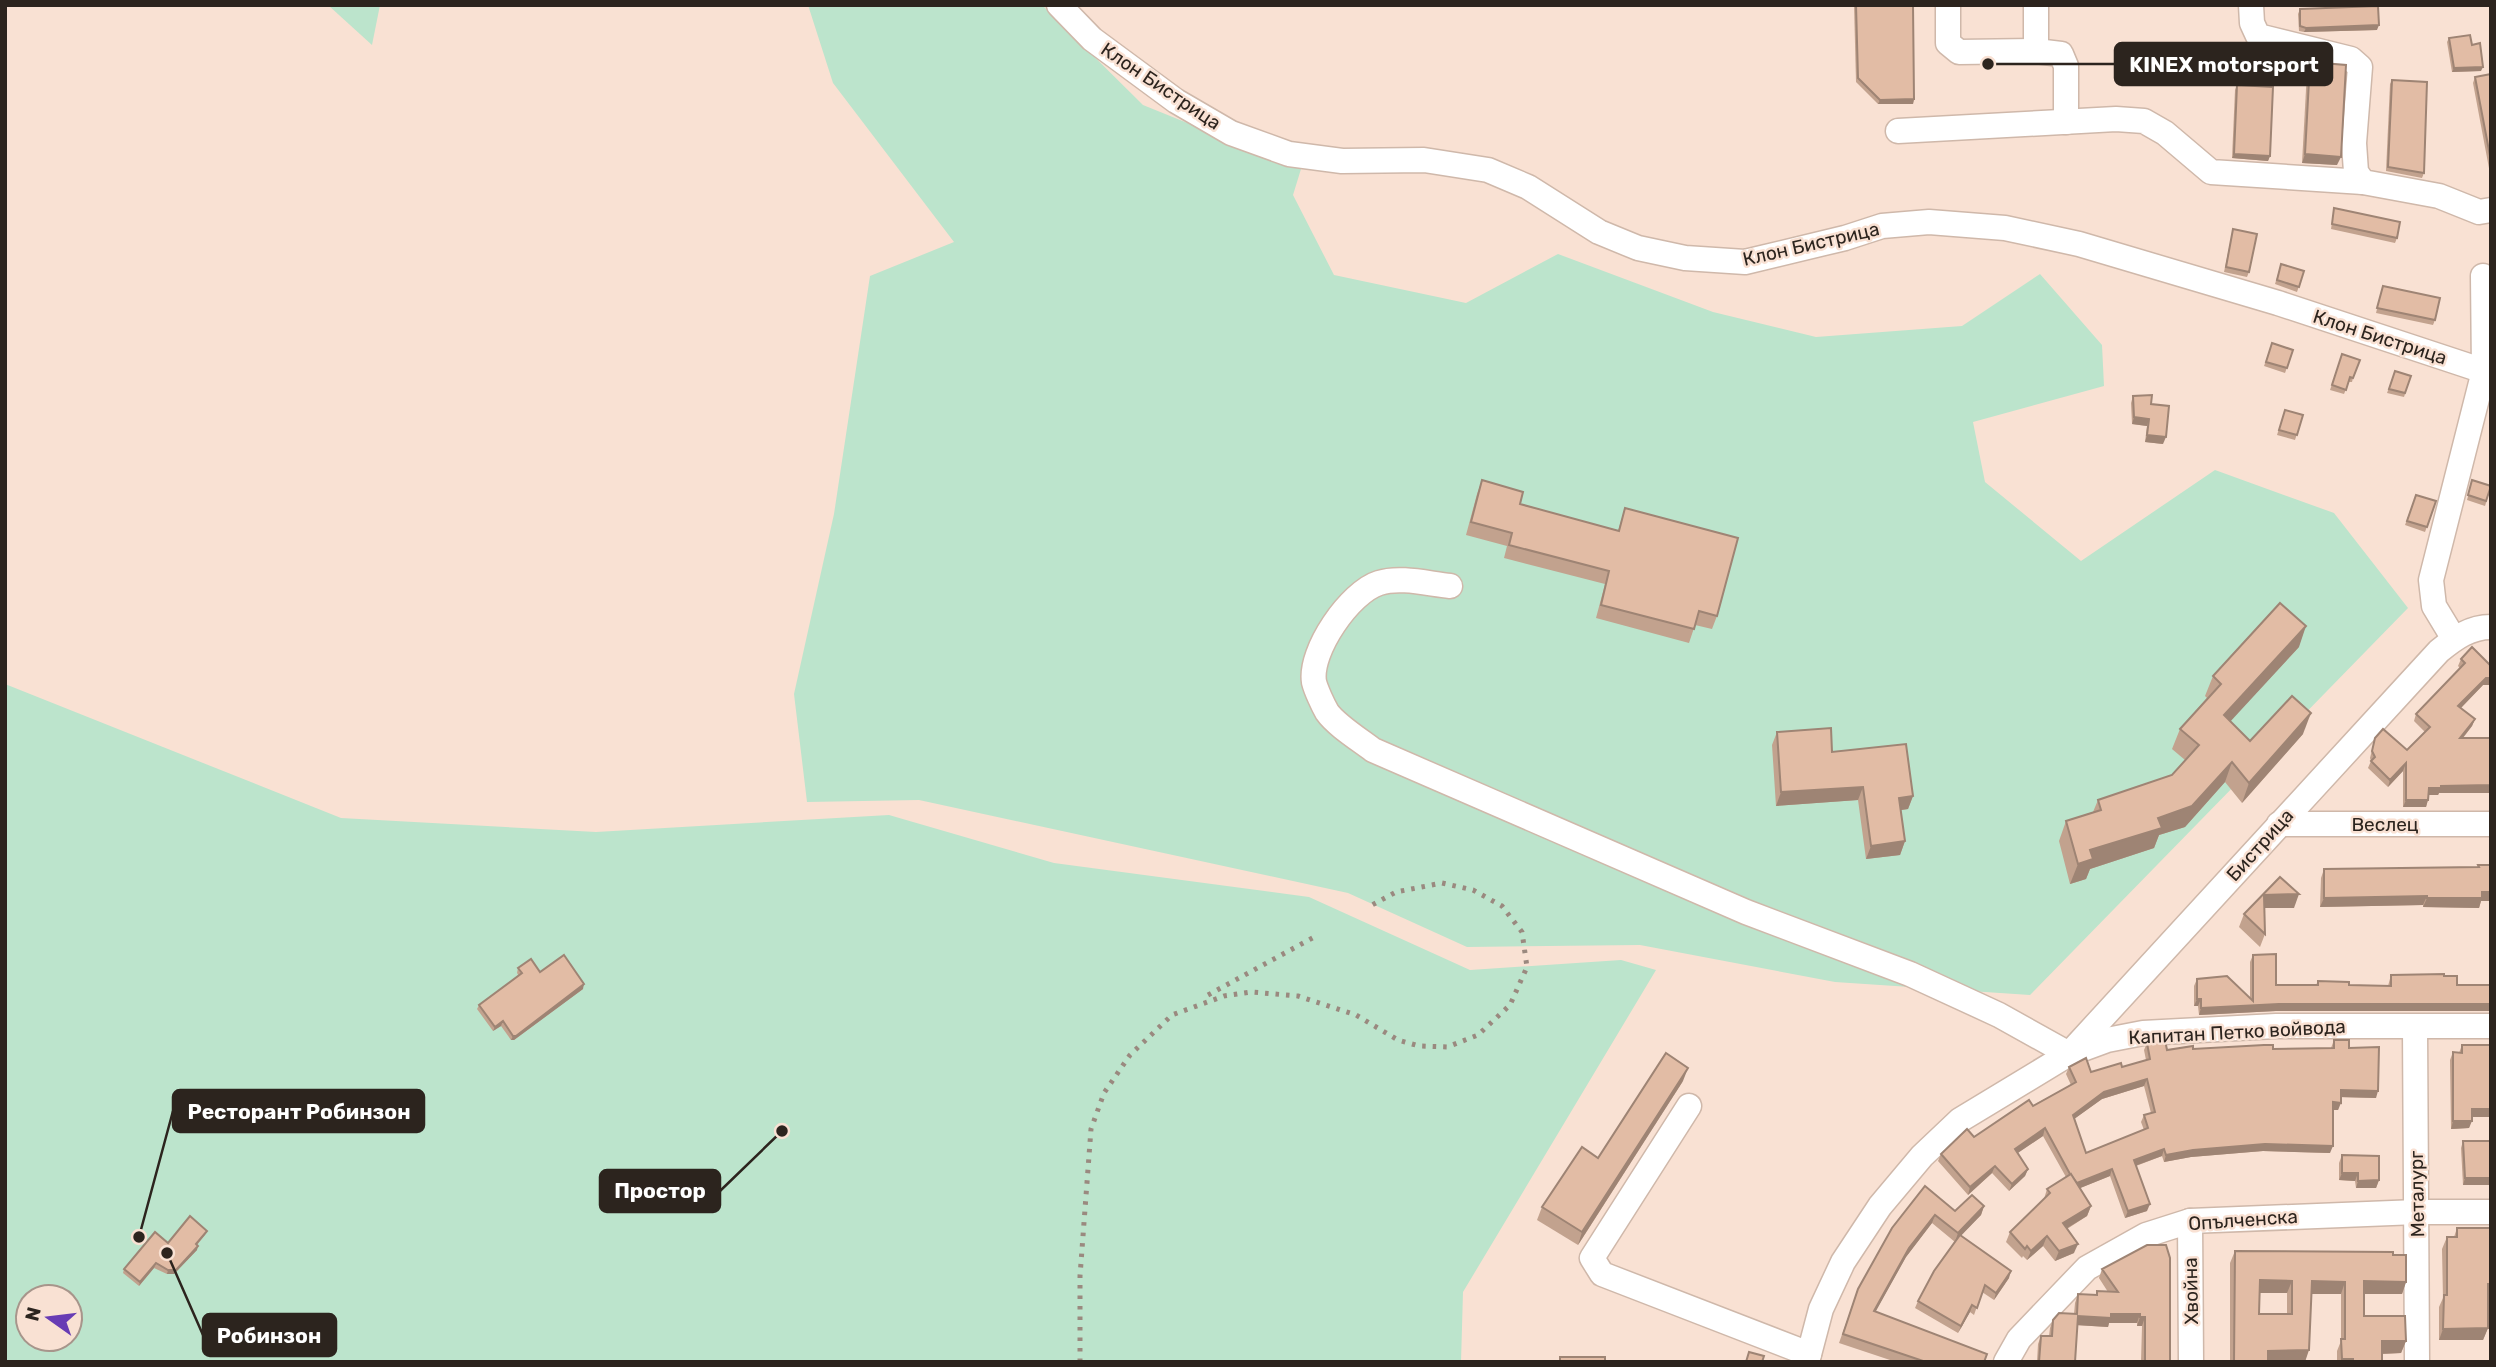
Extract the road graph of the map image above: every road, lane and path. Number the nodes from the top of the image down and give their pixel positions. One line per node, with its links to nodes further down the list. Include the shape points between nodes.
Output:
1 (1059, 5): 11 (street, Клон Бистрица, via 1092,38 1176,101 1231,133 1302,156 1342,161 1424,160 1488,170 1528,187 1599,232 1638,248 1685,258 1745,262 1882,226 1928,222 2005,228 2079,244 2278,303)
2 (1948, 5): 5 (street, via 1948,43 1959,52)
3 (2036, 5): 5 (street)
4 (2250, 5): 8 (street, via 2258,36 2351,59 2360,67 2354,143 2356,172)
5 (2036, 51): 6 (street, via 2061,54 2066,66)
6 (2066, 122): 7 (street); 8 (street, via 2144,121 2211,172)
7 (1898, 131)
8 (2363, 182): 9 (street, via 2439,196 2479,212)
9 (2491, 210)
10 (2483, 275): 11 (street)
11 (2484, 371): 14 (street, via 2431,580 2434,606)
12 (1450, 586): 19 (street, via 1379,583 1356,598 1320,648 1314,681 1328,713 1373,750 1746,912 1910,974)
13 (2491, 627): 14 (street, Бистрица, via 2477,627)
14 (2454, 639): 15 (street, Бистрица)
15 (2279, 824): 16 (street, Веслец); 19 (street, Бистрица)
16 (2491, 824)
17 (2491, 1026): 18 (street, Капитан Петко войвода)
18 (2415, 1027): 19 (street, Капитан Петко войвода, via 2276,1026 2143,1033); 21 (street, Металург)
19 (2069, 1054): 24 (street, Капитан Петко войвода, via 1960,1120 1922,1156 1880,1206 1843,1262 1821,1309)
20 (1689, 1106): 24 (street, via 1592,1258 1602,1274)
21 (2417, 1212): 22 (street, Опълченска); 23 (street, Опълченска); 27 (street, Металург)
22 (2491, 1212)
23 (2190, 1221): 25 (street, Опълченска, via 2146,1235 2087,1268 2019,1339); 26 (street, Хвойна)
24 (1808, 1358)
25 (2007, 1362)
26 (2191, 1362)
27 (2417, 1362)

